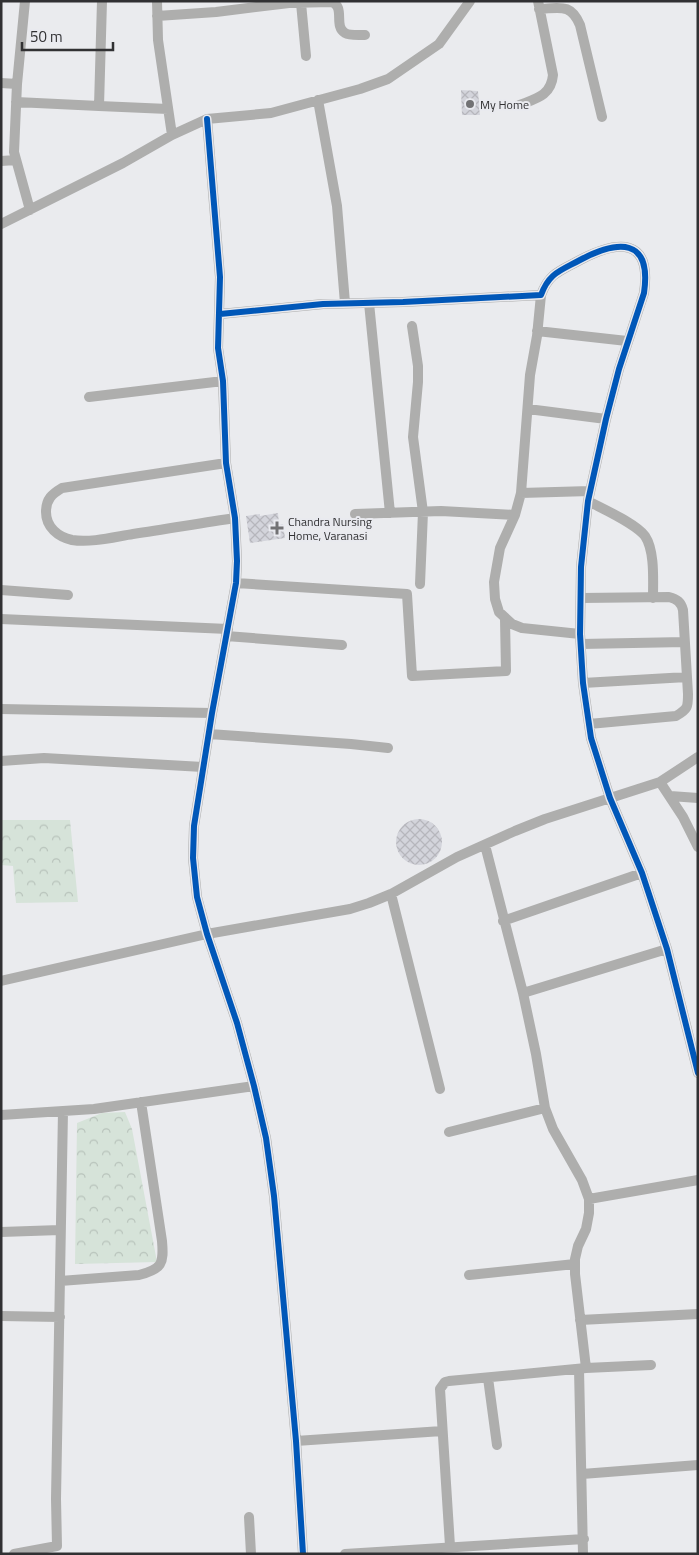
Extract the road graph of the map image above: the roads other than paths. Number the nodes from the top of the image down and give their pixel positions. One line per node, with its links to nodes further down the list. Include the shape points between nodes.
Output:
1 (24, 1): 11 (street)
2 (102, 1): 14 (street)
3 (157, 1): 7 (street)
4 (470, 1): 12 (street, via 438,44 408,66 388,79)
5 (301, 2): 7 (street); 8 (street, via 335,3 342,30); 9 (street)
6 (538, 5): 15 (street, via 554,75 548,91); 17 (street, via 570,10 576,16)
7 (157, 16): 16 (street)
8 (365, 35)
9 (306, 56)
10 (1, 83): 11 (street)
11 (17, 84): 13 (street)
12 (318, 100): 18 (street, via 271,113); 25 (street, via 337,206)
13 (16, 102): 14 (street); 20 (street)
14 (99, 106): 16 (street)
15 (517, 106)
16 (168, 109): 19 (street)
17 (602, 117)
18 (207, 119): 19 (street); 27 (street)
19 (172, 135): 22 (street)
20 (16, 160): 21 (street); 22 (street)
21 (1, 161)
22 (30, 210): 23 (street)
23 (1, 224)
24 (541, 295): 26 (street); 29 (street); 30 (street, via 554,274 595,252 612,247 631,248 642,259 646,281)
25 (344, 303): 26 (street); 27 (street)
26 (369, 303): 39 (street)
27 (220, 314): 31 (street, via 218,348)
28 (412, 326): 38 (street, via 418,366 413,437)
29 (537, 332): 30 (street); 33 (street)
30 (627, 341): 34 (street)
31 (223, 381): 32 (street); 35 (street)
32 (89, 397)
33 (528, 409): 34 (street); 36 (street)
34 (606, 419): 37 (street)
35 (226, 463): 42 (street); 42 (street, via 62,488 47,501 46,513 52,530 72,540 110,538)
36 (521, 493): 37 (street); 41 (street)
37 (589, 496): 47 (street); 48 (street, via 637,528 645,537 652,563)
38 (423, 512): 39 (street); 41 (street); 44 (street)
39 (390, 513): 40 (street)
40 (355, 514)
41 (515, 514): 50 (street, via 500,548 494,582 495,599)
42 (235, 518): 43 (street)
43 (236, 583): 50 (street, via 407,594 412,676 506,671); 51 (street)
44 (420, 584)
45 (1, 590): 46 (street)
46 (68, 595)
47 (581, 598): 48 (street); 52 (street)
48 (653, 598): 53 (street, via 669,597 681,604)
49 (1, 618): 51 (street)
50 (505, 619): 52 (street, via 522,628)
51 (227, 632): 54 (street); 58 (street)
52 (581, 639): 53 (street); 56 (street)
53 (685, 642): 55 (street)
54 (342, 646)
55 (687, 676): 56 (street); 59 (street, via 688,706 676,716)
56 (583, 683): 59 (street)
57 (1, 709): 58 (street)
58 (212, 713): 60 (street)
59 (589, 724): 67 (street)
60 (209, 734): 61 (street); 64 (street)
61 (388, 748)
62 (698, 757): 65 (street)
63 (1, 760): 64 (street, via 44,758)
64 (203, 767): 74 (street, via 194,826 193,858 196,897)
65 (660, 782): 66 (street); 67 (street)
66 (670, 796): 68 (street); 70 (street)
67 (610, 798): 69 (street, via 545,819); 71 (street)
68 (698, 798)
69 (484, 845): 72 (street); 73 (street)
70 (698, 847)
71 (642, 873): 73 (street); 75 (street)
72 (391, 894): 74 (street, via 350,909); 80 (street)
73 (504, 921): 77 (street)
74 (207, 934): 76 (street); 79 (street)
75 (667, 949): 77 (street); 78 (street)
76 (1, 981)
77 (523, 993): 82 (street)
78 (698, 1074)
79 (254, 1086): 81 (street); 101 (street, via 266,1138 274,1196)
80 (440, 1089)
81 (141, 1102): 83 (street); 92 (street, via 162,1241 162,1262 159,1267 139,1276)
82 (546, 1108): 85 (street); 87 (street, via 553,1129)
83 (63, 1111): 84 (street); 88 (street)
84 (1, 1115)
85 (449, 1132)
86 (698, 1180): 87 (street)
87 (589, 1199): 90 (street, via 586,1229 578,1246)
88 (60, 1230): 89 (street); 92 (street)
89 (1, 1232)
90 (575, 1264): 91 (street); 96 (street)
91 (469, 1275)
92 (60, 1281): 95 (street)
93 (698, 1314): 96 (street)
94 (1, 1316): 95 (street)
95 (60, 1316): 108 (street)
96 (580, 1320): 98 (street)
97 (651, 1365): 98 (street)
98 (583, 1369): 99 (street); 104 (street)
99 (488, 1378): 100 (street, via 449,1381 442,1385 439,1394); 102 (street)
100 (442, 1431): 101 (street); 107 (street)
101 (296, 1441): 111 (street)
102 (497, 1445)
103 (698, 1465): 104 (street)
104 (582, 1474): 106 (street)
105 (249, 1517): 110 (street)
106 (584, 1538): 107 (street); 113 (street)
107 (450, 1546): 112 (street)
108 (57, 1550): 109 (street)
109 (14, 1554)
110 (251, 1554)
111 (303, 1554)
112 (345, 1554)
113 (583, 1554)

